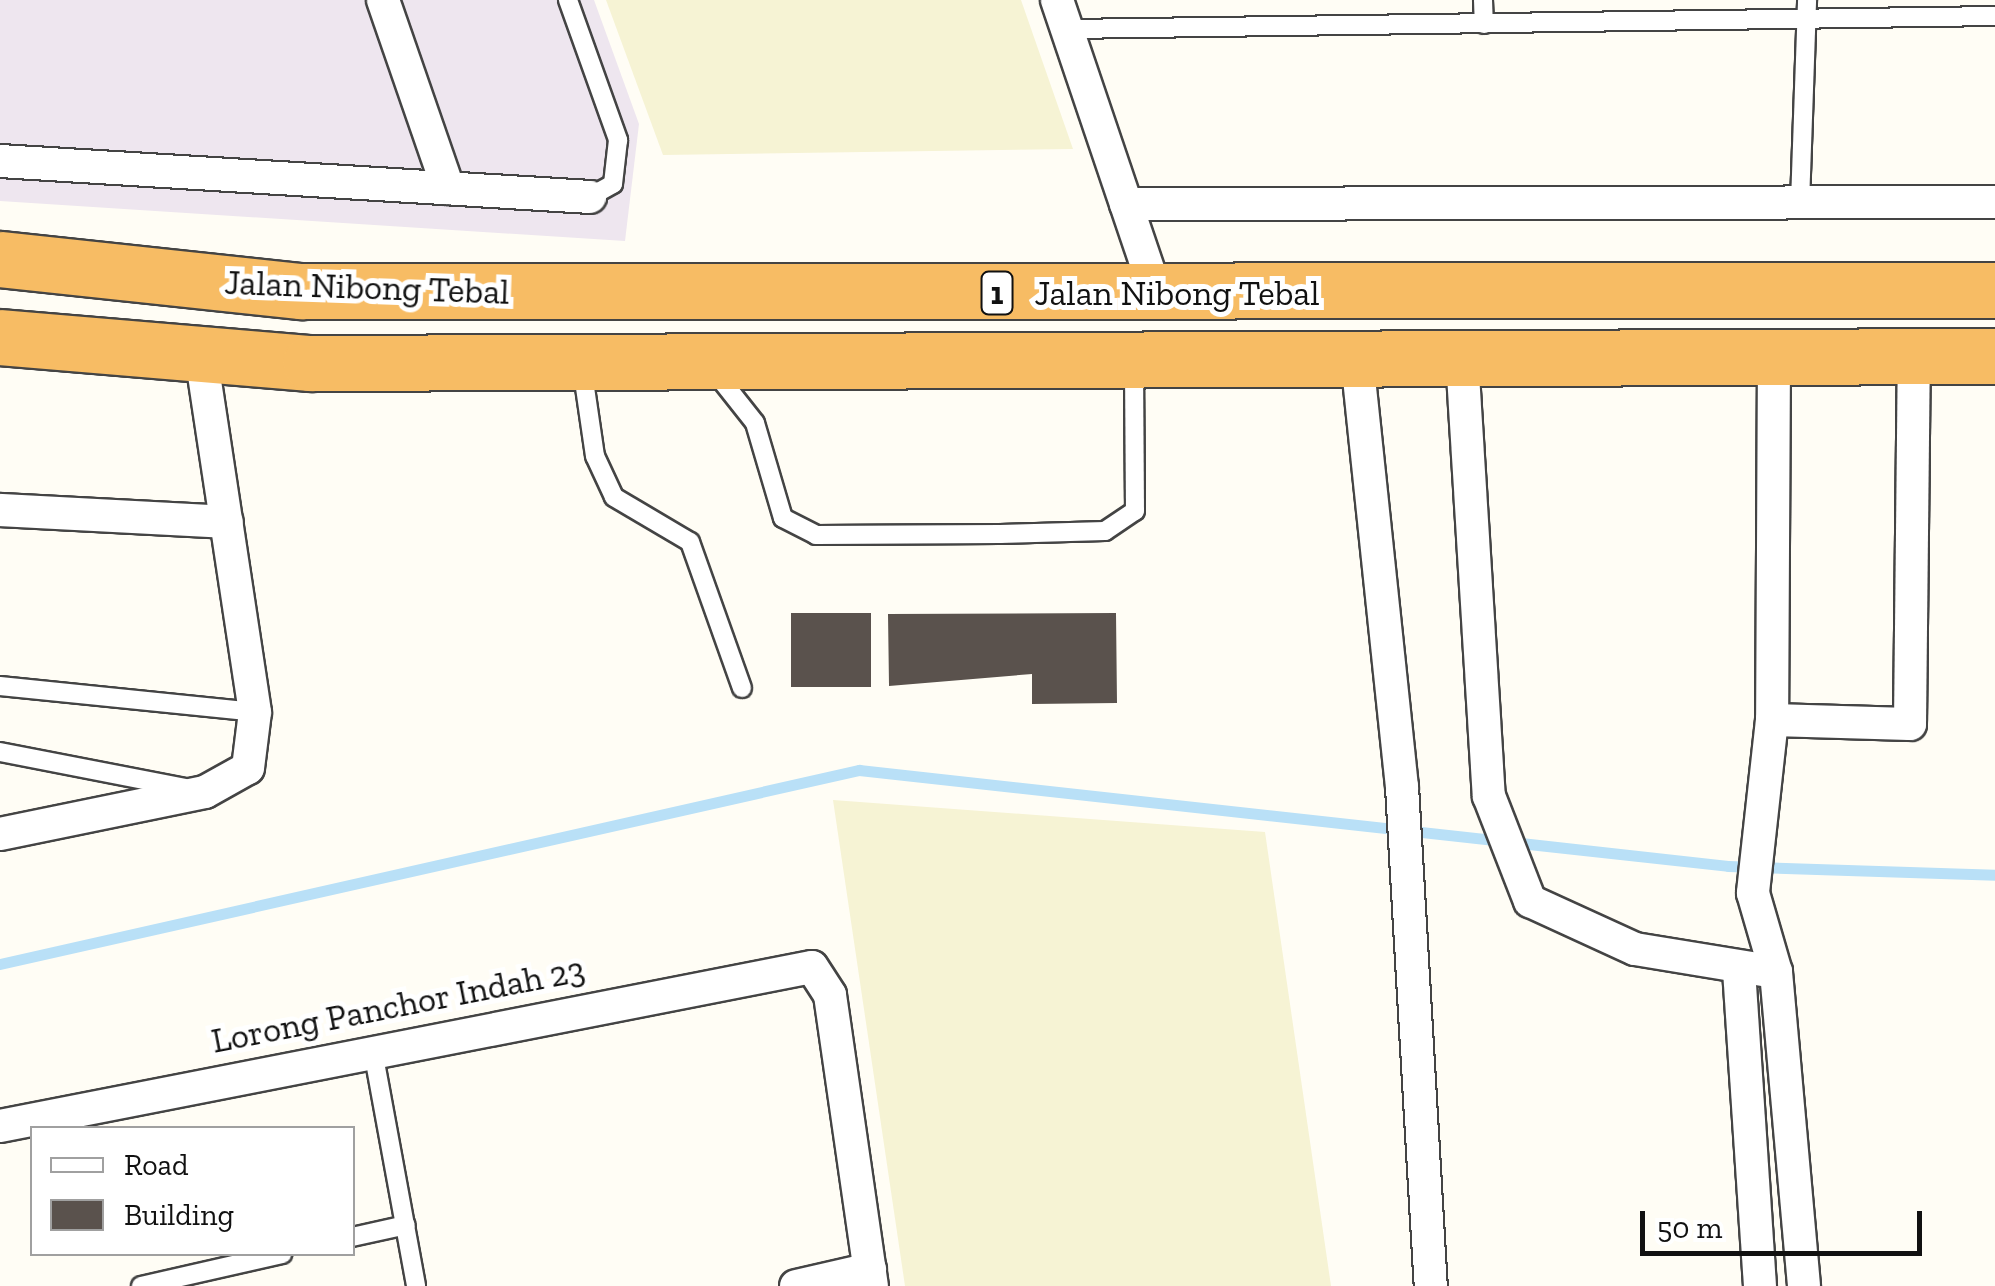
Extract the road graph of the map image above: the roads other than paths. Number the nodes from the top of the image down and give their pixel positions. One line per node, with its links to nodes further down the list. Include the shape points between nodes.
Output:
1 (383, 0): 10 (street)
2 (568, 0): 11 (lane, via 618,140 612,184)
3 (1483, 0): 8 (lane)
4 (1806, 0): 7 (lane)
5 (1062, 15): 8 (lane); 14 (street)
6 (1995, 16): 7 (lane)
7 (1805, 20): 8 (lane); 13 (lane)
8 (1484, 24)
9 (0, 161): 10 (street)
10 (448, 188): 11 (street)
11 (590, 197)
12 (1995, 202): 13 (street)
13 (1800, 203): 14 (street)
14 (1126, 204): 17 (street)
15 (0, 259): 17 (highway, Jalan Nibong Tebal / 1, via 301,291)
16 (1995, 290): 17 (highway, Jalan Nibong Tebal / 1)
17 (1156, 293)
18 (0, 337): 19 (highway, Jalan Nibong Tebal / 1)
19 (201, 354): 27 (highway, Jalan Nibong Tebal / 1); 29 (street)
20 (1914, 356): 21 (highway, Jalan Nibong Tebal / 1); 22 (highway, Jalan Nibong Tebal / 1); 33 (street, via 1910,724)
21 (1995, 356)
22 (1774, 357): 24 (highway, Jalan Nibong Tebal / 1); 33 (street)
23 (1357, 358): 24 (highway, Jalan Nibong Tebal / 1); 25 (highway, Jalan Nibong Tebal / 1); 48 (street, via 1402,788)
24 (1462, 358): 37 (street, via 1489,796 1530,902 1634,949)
25 (1134, 360): 26 (highway, Jalan Nibong Tebal / 1); 26 (lane, via 1136,512 1105,531 871,535 816,535 783,518 755,423)
26 (706, 361): 27 (highway, Jalan Nibong Tebal / 1)
27 (581, 362): 31 (lane, via 595,456 614,498 690,542)
28 (0, 510): 29 (street)
29 (227, 522): 32 (street)
30 (0, 686): 32 (lane)
31 (742, 688)
32 (254, 712): 35 (street, via 248,768)
33 (1772, 720): 38 (street, via 1754,885)
34 (0, 752): 35 (lane)
35 (205, 792): 36 (street)
36 (0, 834)
37 (1740, 970): 38 (street); 49 (street)
38 (1776, 972): 50 (street)
39 (373, 1051): 40 (street, Lorong Panchor Indah 23); 41 (lane); 44 (street, Lorong Panchor Indah 23, via 812,967 830,996)
40 (0, 1126)
41 (406, 1225): 42 (lane); 46 (lane)
42 (355, 1236)
43 (273, 1256): 45 (lane)
44 (871, 1277): 47 (street)
45 (140, 1286)
46 (416, 1286)
47 (796, 1286)
48 (1431, 1286)
49 (1760, 1286)
50 (1804, 1286)

